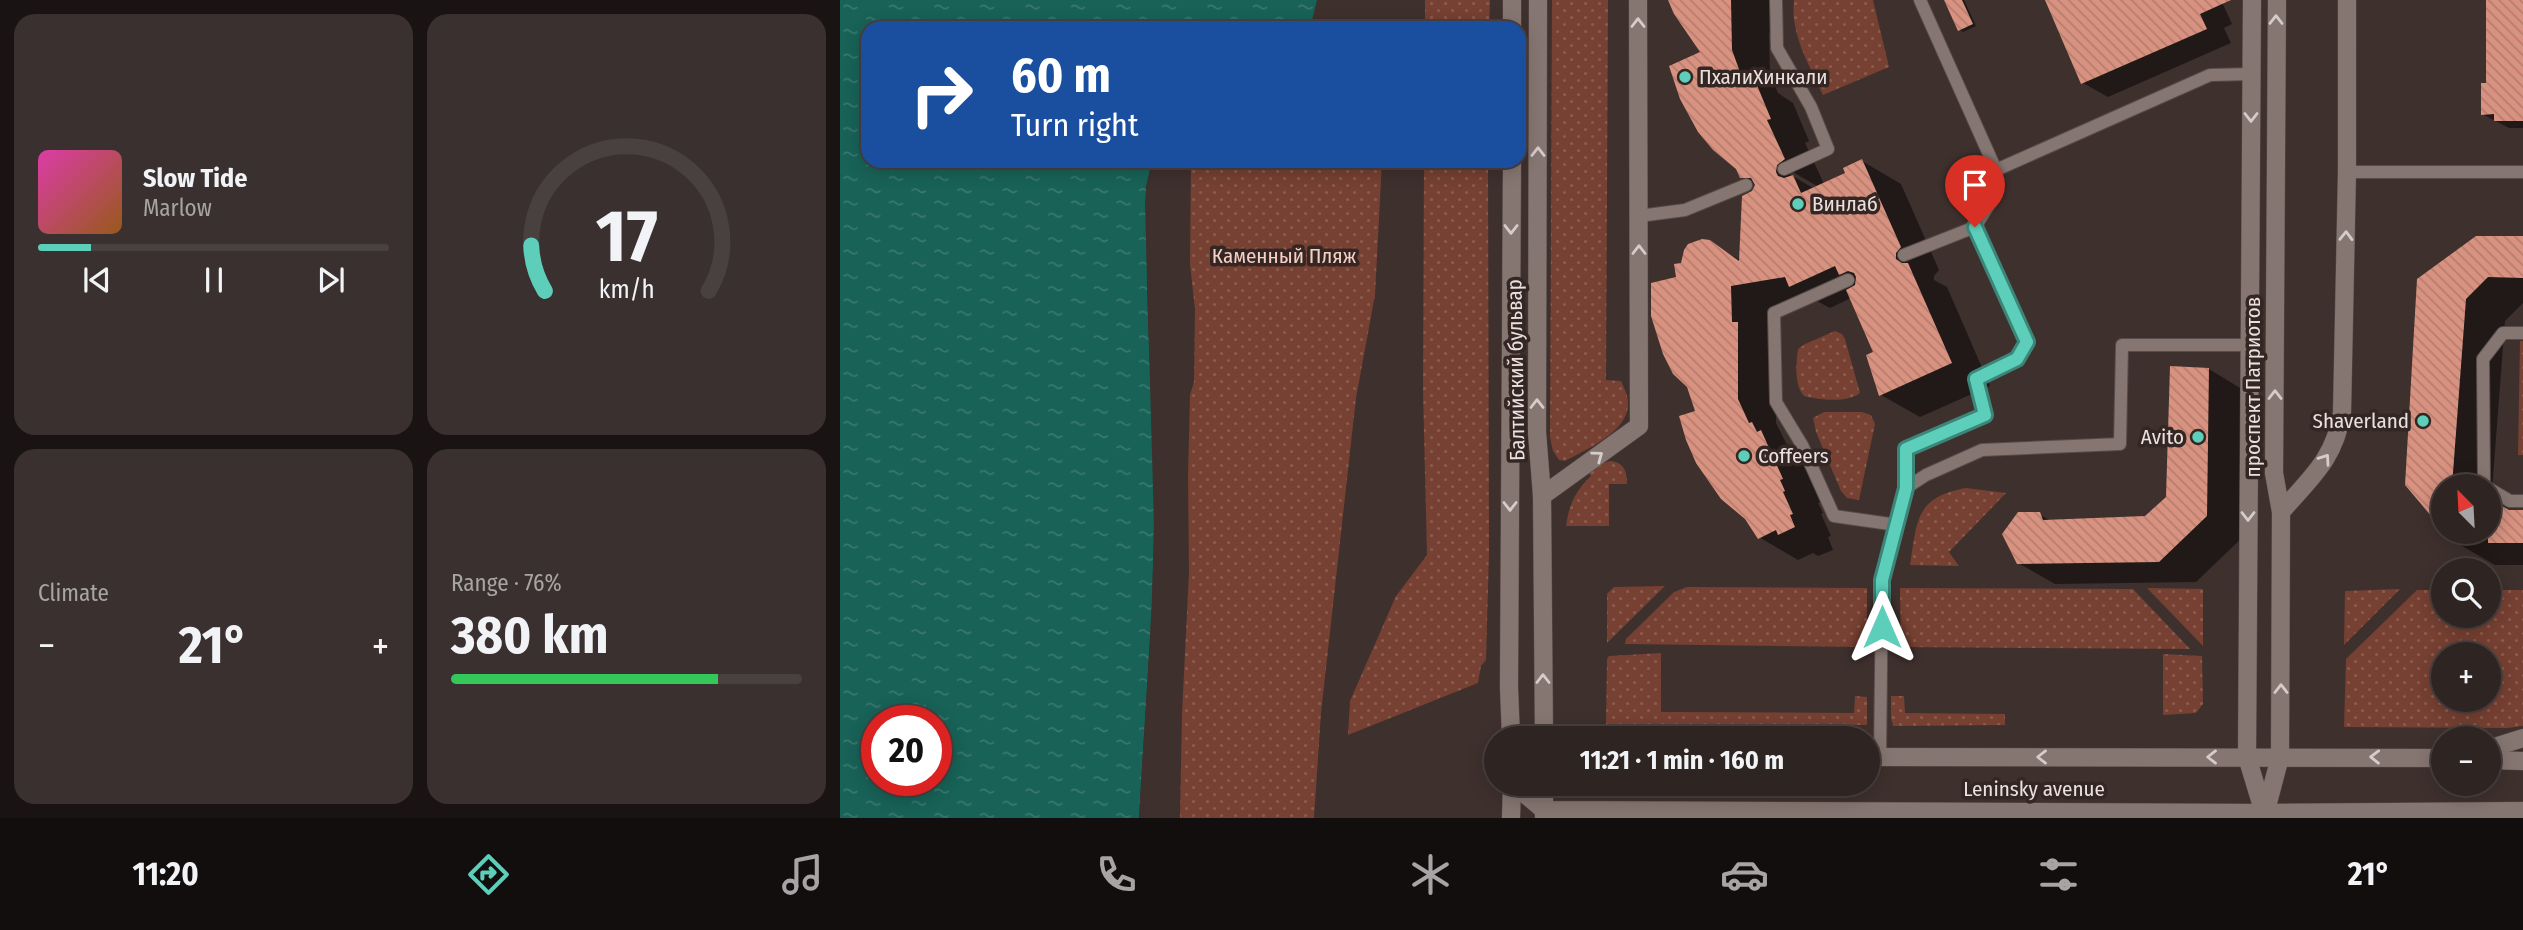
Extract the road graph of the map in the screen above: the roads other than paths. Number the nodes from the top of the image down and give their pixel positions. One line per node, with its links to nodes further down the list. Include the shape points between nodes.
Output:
1 (1512, 0): 9 (street)
2 (1538, 0): 25 (street, Балтийский бульвар, one-way to 2, via 1537,432)
3 (1638, 0): 17 (street, one-way to 3)
4 (1776, 0): 12 (lane, via 1777,48 1811,107 1828,149)
5 (1920, 0): 13 (lane)
6 (2252, 0): 10 (street, проспект Патриотов)
7 (2277, 0): 28 (street, проспект Патриотов, one-way to 7, via 2274,473)
8 (2347, 0): 14 (street)
9 (1512, 21)
10 (2251, 74): 13 (lane, via 2210,75); 22 (street, проспект Патриотов, one-way to 22)
11 (1512, 168): 30 (street, Балтийский бульвар, one-way to 30)
12 (1784, 169)
13 (1996, 170): 18 (lane, via 1992,200)
14 (2347, 172): 15 (lane); 28 (street, one-way to 14, via 2326,460 2338,437)
15 (2523, 172)
16 (1746, 185): 17 (lane, via 1685,210)
17 (1639, 216): 25 (street, one-way to 17, via 1639,426)
18 (1975, 227): 19 (lane); 24 (lane, via 2027,342 2017,359 1976,379 1985,415 1906,449)
19 (1904, 255)
20 (1848, 280): 29 (lane, via 1774,313 1776,402 1802,445 1834,516)
21 (2523, 333): 23 (lane, via 2504,333 2483,359)
22 (2249, 345): 24 (lane, via 2122,345 2120,444 1982,450); 36 (street, проспект Патриотов, one-way to 36)
23 (2484, 474)
24 (1906, 488): 29 (lane)
25 (1542, 496): 31 (street, Балтийский бульвар, one-way to 25)
26 (2501, 496): 27 (lane)
27 (2523, 501)
28 (2281, 512): 37 (street, проспект Патриотов, one-way to 28)
29 (1896, 525): 32 (lane, via 1882,580)
30 (1511, 726)
31 (1544, 726)
32 (1875, 726)
33 (2523, 738): 34 (street)
34 (2501, 746)
35 (1880, 757): 36 (street, Leninsky avenue, one-way to 35)
36 (2247, 757): 37 (street, Leninsky avenue); 47 (street, проспект Патриотов)
37 (2280, 757): 38 (street, Leninsky avenue, one-way to 37); 47 (street, проспект Патриотов)
38 (2431, 758)
39 (2501, 760): 40 (street)
40 (2523, 761)
41 (1512, 796): 48 (street)
42 (1525, 796): 45 (street)
43 (1544, 796): 45 (street)
44 (2523, 811): 47 (street, Leninsky avenue)
45 (1544, 814): 46 (street, Leninsky avenue)
46 (1874, 815): 47 (street, Leninsky avenue)
47 (2264, 815)
48 (1511, 818)

